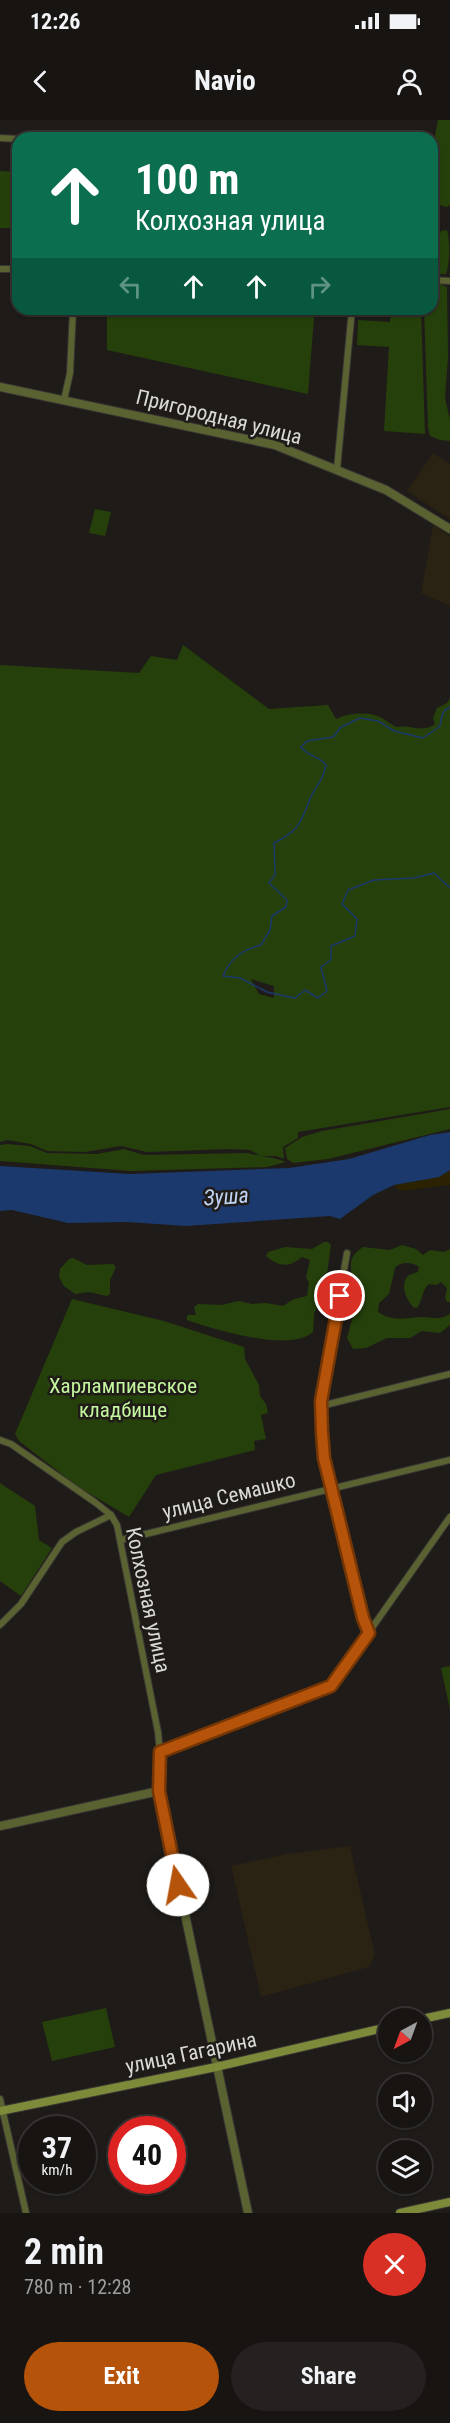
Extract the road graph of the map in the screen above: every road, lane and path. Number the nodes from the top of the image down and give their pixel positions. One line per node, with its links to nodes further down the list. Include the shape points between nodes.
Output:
1 (73, 315): 4 (street, via 70,373)
2 (351, 315): 5 (street)
3 (0, 387): 4 (street, Пригородная улица)
4 (64, 400): 5 (street, Пригородная улица, via 275,445)
5 (337, 469): 6 (street, Пригородная улица, via 386,490)
6 (450, 529)
7 (347, 1253): 9 (street)
8 (450, 1374): 9 (street)
9 (321, 1406): 12 (street, via 324,1458)
10 (0, 1440): 13 (street, Колхозная улица)
11 (450, 1460): 12 (street, улица Семашко)
12 (331, 1488): 15 (street, улица Семашко); 17 (street)
13 (111, 1515): 15 (street, Колхозная улица); 16 (street, via 62,1542 21,1605)
14 (450, 1517): 17 (street)
15 (121, 1540): 18 (street, Колхозная улица)
16 (0, 1625)
17 (369, 1633): 18 (street, via 331,1686)
18 (160, 1752): 19 (street, Колхозная улица)
19 (159, 1791): 20 (street); 24 (street)
20 (0, 1826)
21 (450, 2013): 22 (main road)
22 (432, 2017)
23 (378, 2029): 24 (main road, улица Гагарина)
24 (216, 2067): 26 (main road, улица Гагарина); 29 (street)
25 (0, 2099): 26 (street)
26 (1, 2110): 28 (street)
27 (450, 2202): 30 (main road)
28 (26, 2213)
29 (248, 2213)
30 (400, 2213)

